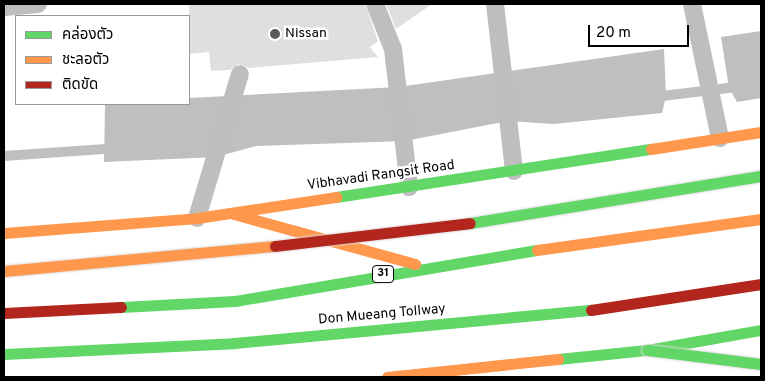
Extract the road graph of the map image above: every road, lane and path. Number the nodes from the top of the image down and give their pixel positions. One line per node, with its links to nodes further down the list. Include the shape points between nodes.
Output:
1 (38, 4): 5 (lane)
2 (375, 4): 11 (lane, via 393,49)
3 (494, 4): 9 (lane)
4 (692, 4): 8 (lane, via 715,96)
5 (4, 7)
6 (240, 74): 13 (lane)
7 (761, 132): 8 (main road, Vibhavadi Rangsit Road)
8 (720, 138): 9 (main road, Vibhavadi Rangsit Road)
9 (514, 172): 11 (main road, Vibhavadi Rangsit Road)
10 (761, 176): 17 (main road, bridge, via 540,215 229,251)
11 (409, 186): 12 (main road, Vibhavadi Rangsit Road)
12 (230, 214): 13 (main road, Vibhavadi Rangsit Road); 16 (main road)
13 (197, 218): 15 (main road, Vibhavadi Rangsit Road)
14 (761, 219): 16 (main road, 31)
15 (4, 233)
16 (422, 266): 19 (main road, 31, via 235,301)
17 (4, 271)
18 (761, 284): 23 (main road, Don Mueang Tollway, via 548,316 234,343)
19 (4, 313)
20 (761, 330): 22 (main road, bridge)
21 (752, 349): 25 (main road)
22 (647, 350): 24 (main road, bridge); 26 (main road)
23 (4, 354)
24 (761, 364)
25 (553, 373)
26 (387, 377)

